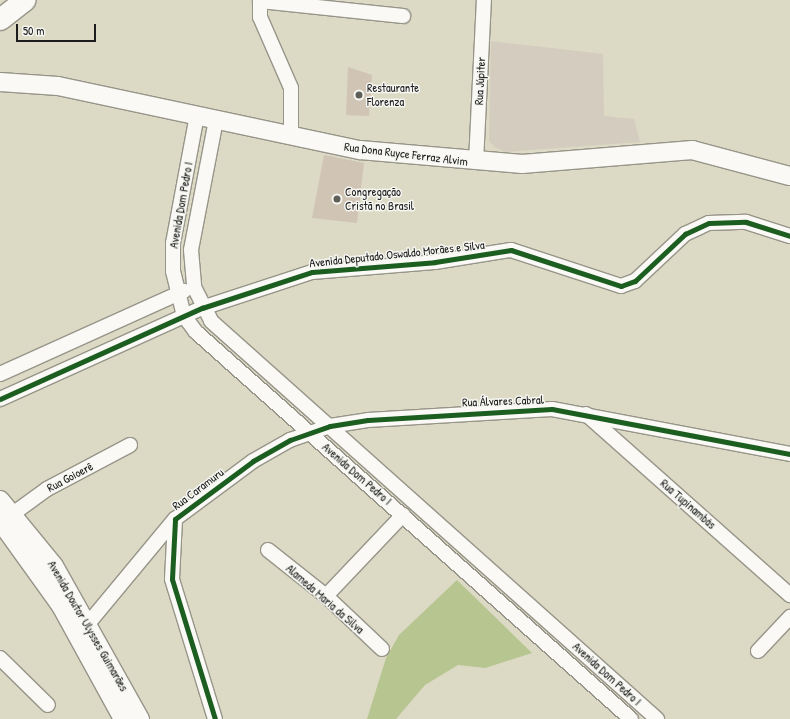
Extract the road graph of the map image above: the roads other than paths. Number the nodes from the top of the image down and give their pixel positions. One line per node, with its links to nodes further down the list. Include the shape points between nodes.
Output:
1 (260, 0): 3 (street); 7 (street, via 260,17 291,88)
2 (484, 0): 8 (street, Rua Júpiter)
3 (403, 16)
4 (0, 82): 5 (main road, Rua Dona Ruyce Ferraz Alvim, via 58,86)
5 (197, 115): 6 (main road, Rua Dona Ruyce Ferraz Alvim); 12 (street, Avenida Dom Pedro I, via 173,243)
6 (216, 120): 7 (main road, Rua Dona Ruyce Ferraz Alvim); 11 (street, Avenida Dom Pedro I, via 191,250)
7 (291, 136): 8 (main road, Rua Dona Ruyce Ferraz Alvim, via 360,150)
8 (476, 162): 9 (main road, Rua Dona Ruyce Ferraz Alvim, via 522,164 692,150)
9 (790, 176)
10 (790, 236): 13 (street, Avenida Deputado Oswaldo Morães e Silva, via 746,222 704,225 685,234 635,281 621,286 511,250 312,272)
11 (194, 287): 12 (street); 13 (street, Avenida Dom Pedro I)
12 (176, 295): 14 (street, Avenida Dom Pedro I); 15 (street)
13 (202, 308): 14 (street, Avenida Deputado Oswaldo Morães e Silva); 18 (street, Avenida Dom Pedro I, via 211,321)
14 (184, 316): 16 (street, Avenida Deputado Oswaldo Morães e Silva); 19 (street, Avenida Dom Pedro I, via 196,332)
15 (0, 374)
16 (0, 399)
17 (585, 414): 18 (street, Rua Álvares Cabral, via 511,409 368,420); 21 (street, Rua Álvares Cabral); 27 (street, Rua Tupinambás)
18 (330, 426): 19 (street, Rua Álvares Cabral); 34 (street, Avenida Dom Pedro I)
19 (310, 432): 23 (street, Avenida Dom Pedro I); 25 (street, Rua Caramuru, via 253,461)
20 (130, 445): 24 (street, Rua Goioerê, via 47,489)
21 (790, 454)
22 (0, 500): 24 (main road, Avenida Doutor Ulysses Guimarães)
23 (403, 514): 28 (street); 35 (street, Avenida Dom Pedro I)
24 (7, 517): 30 (main road, Avenida Doutor Ulysses Guimarães, via 54,566); 37 (main road, Avenida Doutor Ulysses Guimarães, via 27,554 61,606)
25 (175, 519): 30 (street); 39 (street, Rua Caramuru, via 172,579)
26 (268, 550): 28 (street, Alameda Maria da Silva)
27 (790, 594)
28 (326, 596): 31 (street, Alameda Maria da Silva)
29 (790, 617): 32 (street)
30 (87, 625): 38 (main road, Avenida Doutor Ulysses Guimarães)
31 (382, 650)
32 (758, 651)
33 (0, 658): 36 (street)
34 (608, 675): 35 (street); 41 (street, Avenida Dom Pedro I)
35 (596, 688): 40 (street, Avenida Dom Pedro I)
36 (48, 705)
37 (123, 719)
38 (140, 719)
39 (215, 719)
40 (630, 719)
41 (657, 719)

